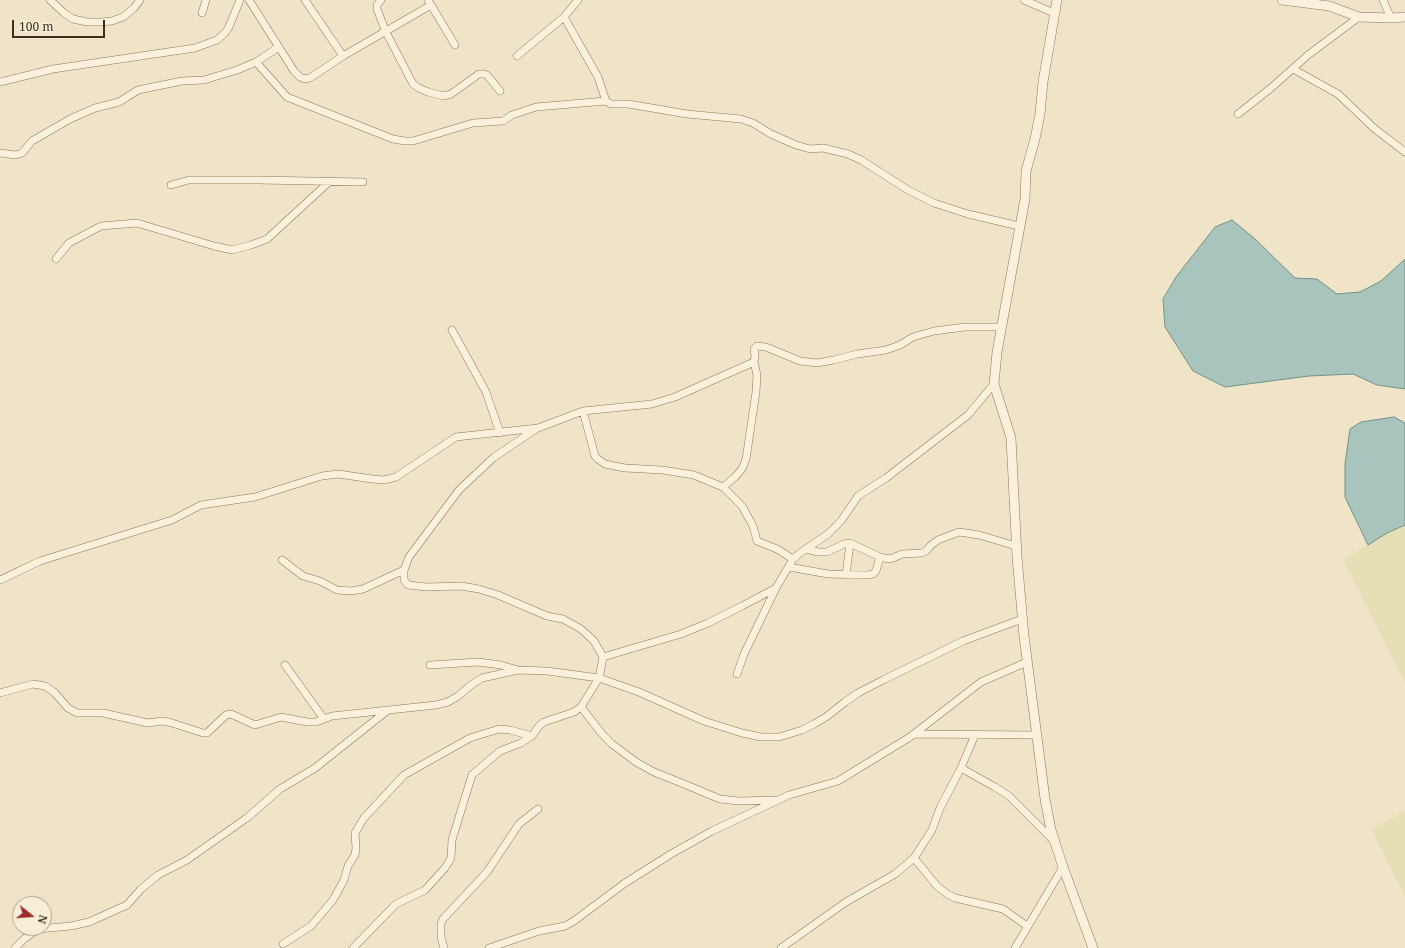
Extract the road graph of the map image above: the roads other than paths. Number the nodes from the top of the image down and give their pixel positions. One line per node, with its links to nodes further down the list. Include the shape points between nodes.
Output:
1 (50, 0): 2 (street, via 73,19 102,22 123,17)
2 (140, 0)
3 (206, 0): 15 (street)
4 (240, 0): 27 (street, via 224,34 217,40 195,48 53,69)
5 (249, 0): 22 (street)
6 (305, 0): 23 (street)
7 (380, 0): 20 (street, via 377,9)
8 (578, 0): 16 (street)
9 (1024, 0): 14 (street)
10 (1057, 0): 14 (street)
11 (1282, 0): 17 (street, via 1329,6)
12 (1383, 0): 19 (street)
13 (430, 3): 20 (street); 21 (street)
14 (1054, 13): 36 (street, via 1042,82 1040,114 1026,171 1025,198)
15 (202, 14)
16 (564, 17): 24 (street); 29 (street, via 598,77)
17 (1359, 17): 19 (street); 26 (street, via 1318,47)
18 (1405, 17): 19 (street)
19 (1391, 18)
20 (386, 32): 23 (street); 28 (street, via 413,84 418,88 443,96 451,94 479,74 484,74)
21 (455, 44)
22 (279, 47): 23 (street, via 294,71 305,79); 25 (street)
23 (343, 56)
24 (517, 56)
25 (256, 62): 29 (street, via 287,97 393,139 405,141 413,141 473,123 503,121 512,115 536,107); 32 (street, via 204,80 182,81 138,90 119,102 95,108 70,119 32,141 22,153)
26 (1294, 69): 30 (street); 31 (street, via 1338,94 1375,129)
27 (0, 82)
28 (500, 91)
29 (606, 101): 36 (street, via 611,104 628,104 748,121 796,145 848,154 934,203)
30 (1238, 114)
31 (1405, 152)
32 (0, 153)
33 (329, 182): 34 (street); 35 (street, via 189,180); 37 (street, via 267,239 251,245 232,250 137,223 100,226 69,243)
34 (363, 182)
35 (171, 185)
36 (1019, 226): 38 (street)
37 (56, 259)
38 (1002, 327): 40 (street, via 934,330 886,350 817,363 800,361 766,347 757,346 754,349); 41 (street)
39 (452, 330): 44 (street, via 486,392)
40 (754, 362): 42 (street, via 675,397 652,404); 45 (street, via 757,375 756,392 746,459 742,469)
41 (994, 384): 47 (street, via 1011,438); 48 (street, via 968,415 925,450 858,496 835,528)
42 (583, 411): 43 (street); 45 (street, via 595,456 605,464 694,475)
43 (538, 428): 44 (street); 53 (street, via 493,458 459,490 409,557)
44 (500, 433): 55 (street, via 456,437 396,477 384,480 338,474 322,476 255,498 201,505 172,520 40,561)
45 (723, 488): 50 (street, via 742,506 753,526 757,541)
46 (850, 543): 48 (street, via 827,552); 49 (street); 54 (street)
47 (1016, 546): 49 (street, via 959,532 938,540 922,553); 57 (street)
48 (806, 549): 50 (street)
49 (880, 557): 54 (street, via 873,574)
50 (794, 559): 52 (street)
51 (282, 560): 53 (street, via 303,576 337,590 363,589)
52 (789, 567): 54 (street); 56 (street)
53 (404, 570): 58 (street, via 404,580 408,585 479,589 547,616 563,619 581,629 594,641)
54 (846, 576)
55 (0, 580)
56 (776, 588): 58 (street, via 681,634); 63 (street)
57 (1022, 619): 59 (street); 64 (street, via 963,641 885,678 814,724 779,737 742,733 704,721 639,692)
58 (603, 656): 64 (street)
59 (1027, 662): 69 (street, via 981,682); 72 (street)
60 (285, 665): 68 (street)
61 (430, 665): 62 (street, via 478,662)
62 (518, 670): 64 (street, via 547,670); 67 (street, via 482,678 448,702)
63 (737, 674)
64 (599, 678): 66 (street)
65 (0, 693): 68 (street, via 33,684 45,686 68,708 77,712 103,713 148,723 163,721 202,733 231,714 255,725 281,717 307,722)
66 (581, 707): 71 (street, via 574,712 544,722); 74 (street, via 612,744 654,772 720,799)
67 (388, 710): 68 (street, via 332,716); 81 (street, via 315,768 280,790 248,817 187,860 158,875 127,905 89,922 38,929)
68 (324, 720)
69 (914, 734): 70 (street); 74 (street, via 838,781)
70 (975, 734): 72 (street); 73 (street)
71 (532, 736): 80 (street, via 499,729 470,738 404,775 364,818 355,832 355,855 333,900 311,926); 82 (street, via 500,751 472,775 452,840 451,858 445,868 425,890 396,904)
72 (1037, 736): 76 (street, via 1045,799)
73 (961, 768): 76 (street, via 1009,796); 77 (street, via 940,808 932,830)
74 (777, 800): 84 (street, via 671,854 565,926 539,931)
75 (538, 809): 83 (street, via 519,824 487,872 443,919 440,924)
76 (1054, 841): 78 (street)
77 (914, 858): 79 (street, via 947,894 1003,909); 85 (street, via 895,874 846,902)
78 (1063, 867): 79 (street); 87 (street)
79 (1027, 926): 86 (street)
80 (283, 944)
81 (15, 948)
82 (353, 948)
83 (444, 948)
84 (489, 948)
85 (780, 948)
86 (1015, 948)
87 (1093, 948)

